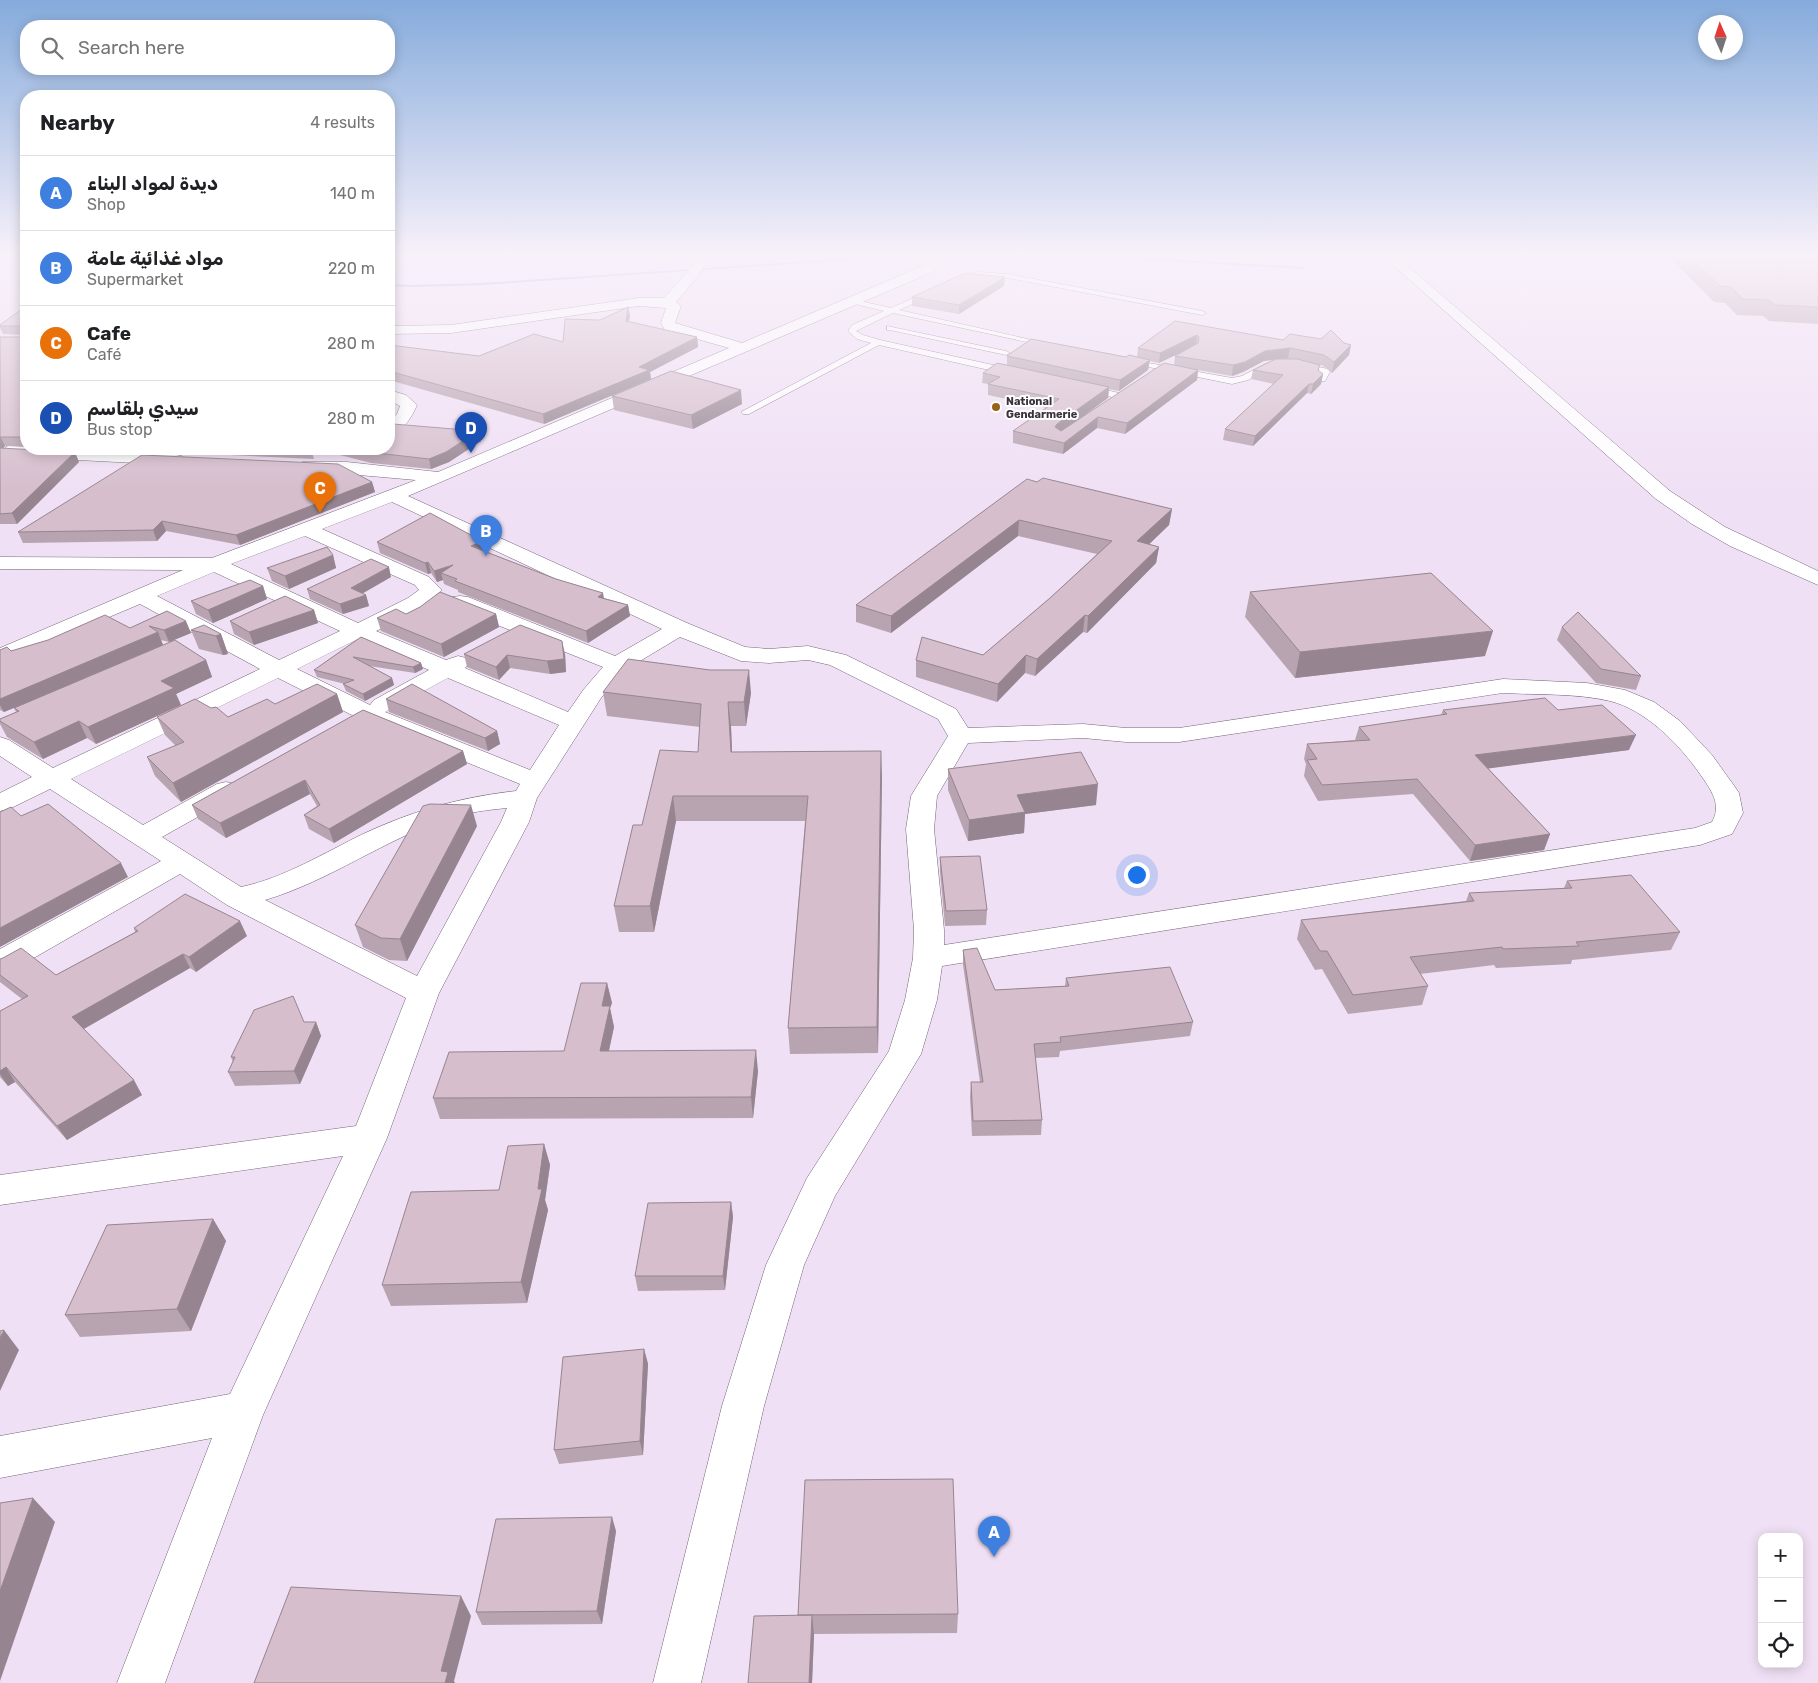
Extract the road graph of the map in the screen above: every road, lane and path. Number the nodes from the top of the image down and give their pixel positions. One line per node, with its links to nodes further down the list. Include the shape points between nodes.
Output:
1 (697, 335): 11 (street)
2 (776, 335): 11 (street)
3 (855, 335): 9 (lane)
4 (922, 335): 8 (lane)
5 (958, 335): 8 (lane)
6 (1000, 335): 10 (lane)
7 (1479, 335): 38 (street, via 1684,512)
8 (948, 340): 12 (lane); 13 (lane)
9 (878, 342): 12 (lane); 23 (lane)
10 (1055, 346)
11 (744, 348): 31 (street)
12 (923, 352): 17 (lane)
13 (1006, 353)
14 (1177, 358): 16 (lane)
15 (1122, 360): 16 (lane)
16 (1160, 368): 18 (lane); 19 (lane, via 1232,381 1245,378 1268,365 1284,363 1325,371)
17 (1017, 373)
18 (1152, 374)
19 (1322, 379)
20 (1083, 388): 21 (lane, via 1117,399)
21 (1128, 390)
22 (395, 397): 24 (street, via 409,405)
23 (746, 412)
24 (395, 424)
25 (20, 446): 27 (street)
26 (361, 455): 30 (street)
27 (6, 457): 28 (street)
28 (189, 460)
29 (288, 465): 30 (street)
30 (347, 467): 31 (street)
31 (441, 477): 32 (street)
32 (393, 496): 33 (street); 46 (street)
33 (306, 530): 34 (street); 36 (street)
34 (374, 560): 37 (street); 40 (street, via 422,581)
35 (0, 563): 36 (street)
36 (214, 564): 41 (street); 42 (street)
37 (349, 572)
38 (1818, 579)
39 (315, 587): 42 (street)
40 (431, 590): 45 (street); 47 (street, via 416,603)
41 (141, 596): 48 (street); 50 (street)
42 (290, 599): 43 (street); 47 (street)
43 (264, 611)
44 (238, 622): 48 (street)
45 (521, 626): 51 (street); 53 (street)
46 (679, 628): 51 (street); 57 (street, via 742,654 808,653 838,660 947,714)
47 (358, 631): 52 (street); 53 (street)
48 (212, 634): 49 (street); 52 (street)
49 (186, 646)
50 (0, 656)
51 (617, 665): 55 (street)
52 (278, 669): 54 (street); 59 (street)
53 (447, 669): 54 (street); 55 (street)
54 (367, 713): 56 (street); 61 (street)
55 (572, 722): 61 (street)
56 (341, 727)
57 (960, 736): 66 (street, via 924,796 920,829); 66 (street, via 1083,731 1179,735 1503,686 1588,690 1618,695 1646,707 1671,726 1703,760 1726,794 1730,813 1722,828 1700,836)
58 (0, 745): 59 (street)
59 (50, 779): 62 (street); 63 (street)
60 (246, 779): 63 (street)
61 (529, 790): 65 (street, via 440,813 289,883); 68 (street)
62 (0, 803)
63 (142, 837): 64 (street)
64 (181, 862): 65 (street); 67 (street)
65 (237, 898): 68 (street)
66 (928, 958): 74 (street, via 921,1000 905,1054 820,1189 785,1265 743,1406)
67 (0, 962)
68 (423, 993): 69 (street)
69 (369, 1138): 70 (street); 71 (street)
70 (0, 1190)
71 (243, 1412): 72 (street); 73 (street)
72 (0, 1457)
73 (141, 1683)
74 (677, 1683)

